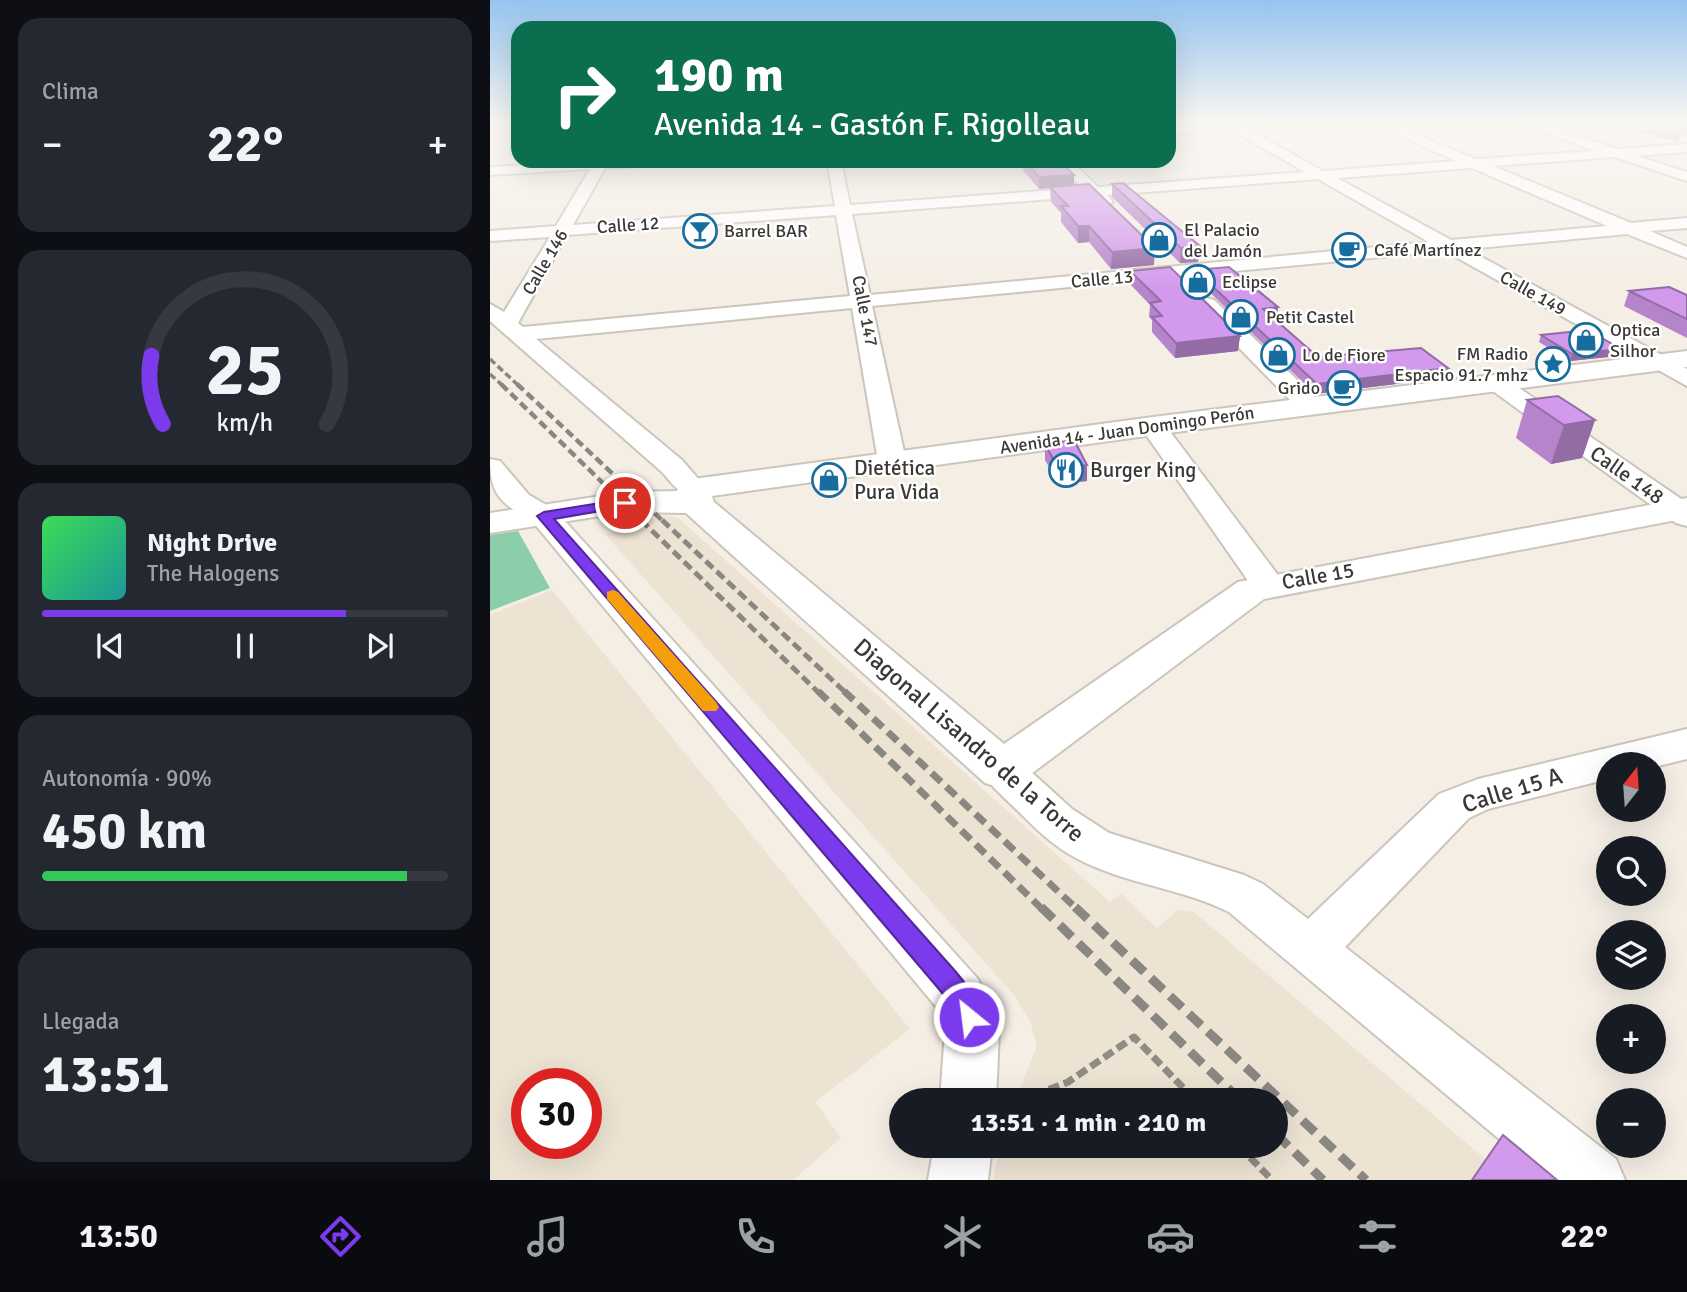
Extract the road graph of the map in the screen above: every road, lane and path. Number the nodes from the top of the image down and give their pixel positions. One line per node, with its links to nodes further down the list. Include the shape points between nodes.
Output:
1 (592, 180): 12 (street, Calle 146)
2 (838, 180): 8 (street, Calle 147)
3 (1082, 180): 7 (street)
4 (1252, 180): 7 (street, Calle 12)
5 (1328, 180): 14 (street, Calle 149)
6 (1513, 180): 11 (street)
7 (1094, 192): 8 (street, Calle 12); 9 (street)
8 (845, 210): 12 (street, Calle 12); 18 (street, Calle 147)
9 (1121, 219)
10 (1687, 223): 11 (street, Calle 13)
11 (1629, 229): 14 (street, Calle 13); 15 (street)
12 (564, 230): 13 (street, Calle 12); 19 (street, Calle 146)
13 (490, 236)
14 (1450, 246): 17 (street, Calle 13); 21 (street, Calle 149)
15 (1687, 253)
16 (1157, 254): 17 (street)
17 (1175, 272): 18 (street, Calle 13); 24 (street)
18 (864, 301): 19 (street, Calle 13); 26 (street, Calle 147)
19 (501, 321): 28 (street, Diagonal Lisandro de la Torre)
20 (1687, 359): 21 (main road, Avenida 14 - Juan Domingo Perón)
21 (1659, 363): 22 (street, Calle 149); 23 (main road, Avenida 14 - Juan Domingo Perón)
22 (1687, 379)
23 (1498, 384): 24 (main road, Avenida 14 - Juan Domingo Perón); 29 (street, Calle 148)
24 (1310, 406): 25 (main road, Avenida 14 - Juan Domingo Perón)
25 (1153, 426): 26 (main road, Avenida 14 - Juan Domingo Perón); 32 (street)
26 (892, 461): 28 (main road, Avenida 14 - Juan Domingo Perón)
27 (490, 467): 30 (street, via 519,501)
28 (688, 487): 30 (main road, via 682,501 642,500); 34 (main road, Diagonal Lisandro de la Torre)
29 (1684, 512): 32 (main road, Calle 15)
30 (544, 516): 31 (main road); 36 (street, via 960,996 972,1031)
31 (490, 523)
32 (1268, 585): 34 (main road, Calle 15, via 1252,590)
33 (1687, 744): 35 (street, Calle 15 A, via 1478,795 1454,806)
34 (1002, 769): 35 (street, Diagonal Lisandro de la Torre, via 1075,836 1115,856 1232,890)
35 (1309, 950): 43 (street, Diagonal Lisandro de la Torre)
36 (969, 1088)
37 (1053, 1088): 38 (path, via 1134,1037)
38 (1183, 1088)
39 (961, 1158): 41 (street)
40 (1251, 1158): 42 (path)
41 (958, 1180)
42 (1272, 1180)
43 (1595, 1180)

